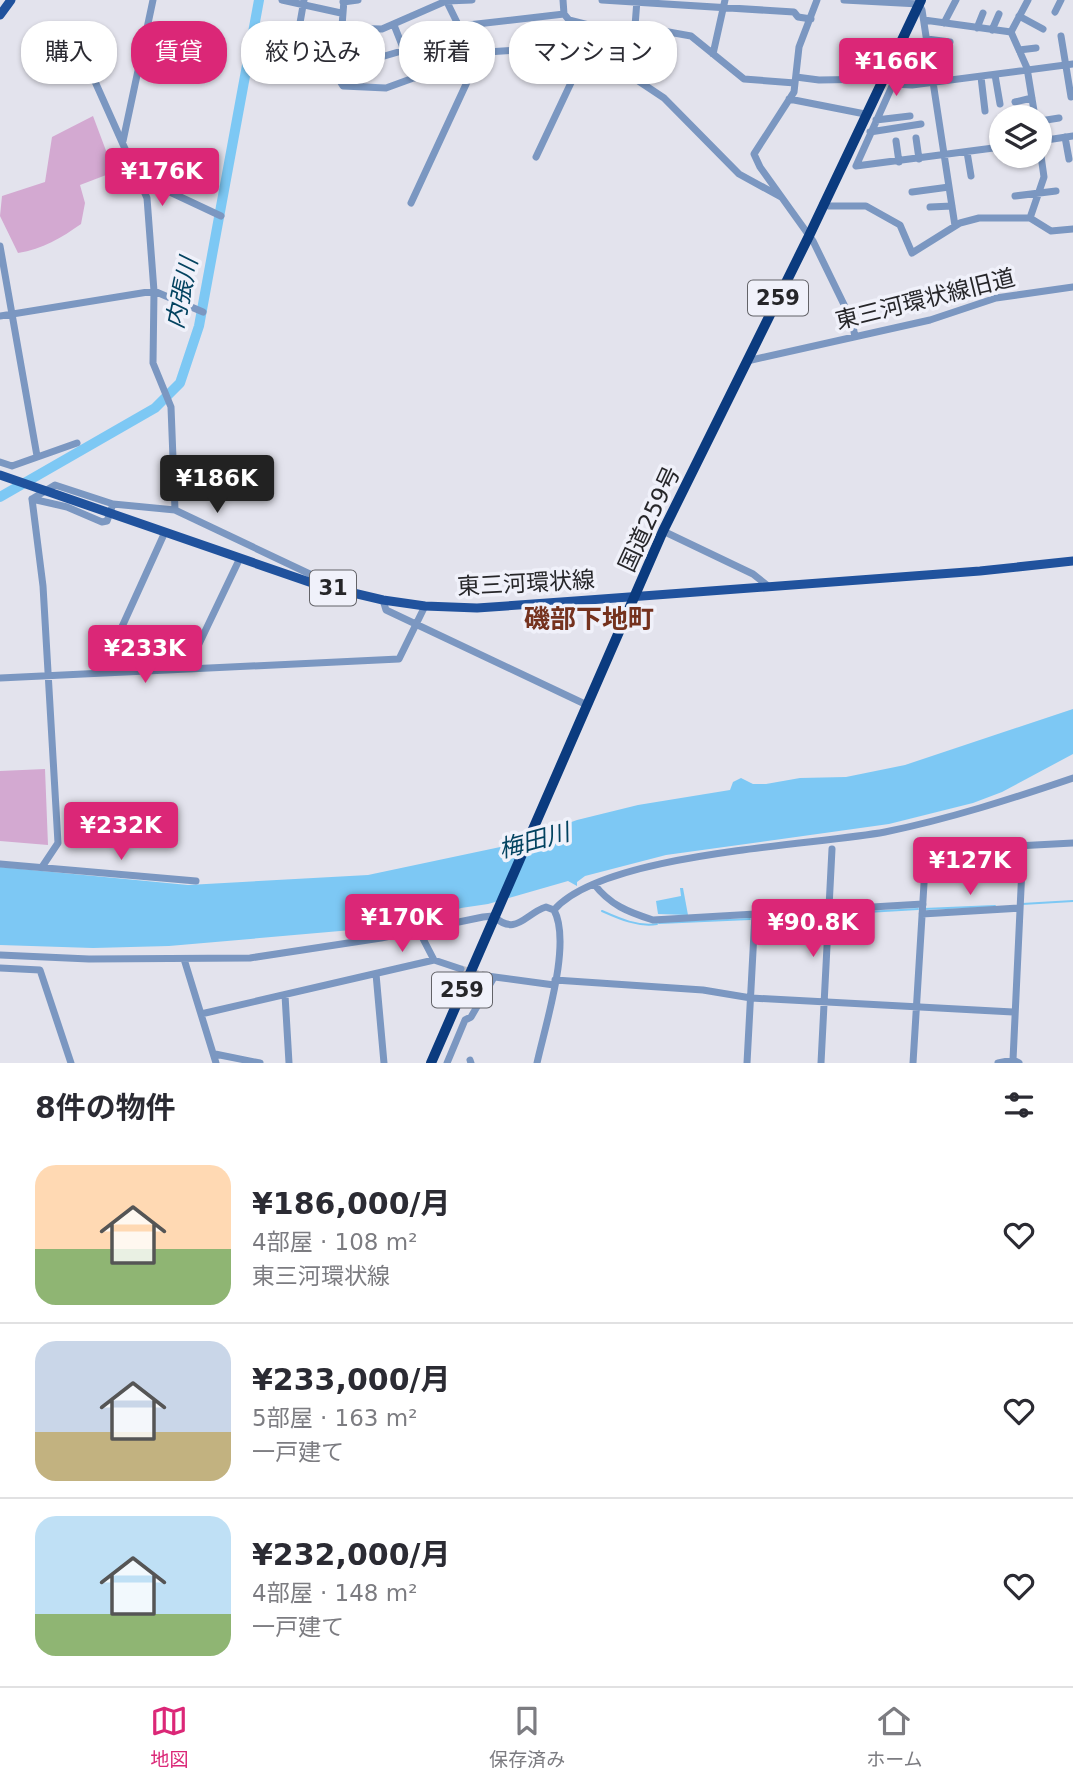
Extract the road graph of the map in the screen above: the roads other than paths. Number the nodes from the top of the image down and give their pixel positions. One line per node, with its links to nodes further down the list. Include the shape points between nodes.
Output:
1 (11, 0): 24 (main road)
2 (153, 0): 81 (street)
3 (282, 0): 16 (street)
4 (358, 0): 13 (street)
5 (472, 0): 14 (street)
6 (563, 0): 22 (street)
7 (602, 0): 15 (street)
8 (817, 0): 26 (street)
9 (844, 0): 17 (street)
10 (956, 0): 34 (street)
11 (1028, 0): 25 (street)
12 (1062, 0): 19 (street)
13 (343, 1): 20 (street)
14 (446, 1): 30 (street); 35 (street)
15 (636, 1): 18 (street); 32 (street)
16 (304, 2): 20 (street); 28 (street)
17 (920, 2): 27 (street); 49 (highway, 国道259号 / 259)
18 (724, 3): 26 (street, via 794,12); 48 (street)
19 (1055, 12)
20 (341, 13): 29 (street)
21 (983, 13): 37 (street)
22 (564, 14): 31 (street); 33 (street)
23 (999, 14): 39 (street)
24 (0, 15)
25 (1019, 16): 38 (street); 40 (street)
26 (811, 19): 55 (street, via 799,47)
27 (925, 20): 34 (street); 44 (street)
28 (300, 21)
29 (340, 21)
30 (457, 21)
31 (573, 21)
32 (635, 21)
33 (495, 22)
34 (944, 23): 37 (street)
35 (394, 25): 36 (street); 43 (street)
36 (385, 28)
37 (977, 28): 39 (street)
38 (1043, 29)
39 (992, 30): 40 (street)
40 (1011, 32): 47 (street)
41 (677, 34): 48 (street, via 691,36)
42 (1061, 36): 50 (street)
43 (399, 38)
44 (928, 39): 45 (street); 63 (street)
45 (950, 42)
46 (1036, 48): 47 (street)
47 (1019, 50): 51 (street)
48 (713, 54): 55 (street, via 744,79)
49 (890, 63): 54 (highway, 国道259号 / 259); 62 (street, via 894,68)
50 (1070, 64): 51 (street); 64 (street)
51 (1027, 71): 52 (street); 65 (street)
52 (995, 75): 53 (street); 68 (street)
53 (981, 77): 63 (street); 70 (street)
54 (882, 79): 55 (street); 71 (highway, 国道259号 / 259)
55 (795, 80): 66 (street)
56 (96, 84): 81 (street)
57 (340, 84): 58 (street, via 360,89)
58 (399, 84)
59 (466, 84): 98 (street)
60 (570, 84): 85 (street)
61 (643, 84): 97 (street, via 664,98 739,174)
62 (892, 84): 63 (street); 75 (street)
63 (934, 84): 84 (street)
64 (1071, 97)
65 (1032, 98): 67 (street); 69 (street)
66 (789, 99): 71 (street); 97 (street, via 754,153)
67 (1015, 102)
68 (1000, 104)
69 (1033, 105)
70 (985, 111)
71 (865, 114): 99 (highway, 国道259号 / 259)
72 (910, 116): 75 (street)
73 (1059, 118): 74 (street)
74 (1052, 119)
75 (876, 120): 77 (street)
76 (921, 124): 77 (street)
77 (870, 132): 88 (street, via 856,166)
78 (1069, 137): 87 (street)
79 (916, 138): 86 (street)
80 (896, 141): 88 (street)
81 (123, 142): 91 (street)
82 (989, 149): 83 (street)
83 (967, 152): 84 (street); 90 (street)
84 (945, 155): 86 (street); 92 (street)
85 (536, 157)
86 (919, 159): 88 (street)
87 (1069, 159)
88 (899, 162)
89 (1043, 168): 95 (street)
90 (971, 176)
91 (140, 178): 102 (street); 109 (street, via 147,198)
92 (949, 187): 94 (street); 100 (street)
93 (1056, 191): 95 (street)
94 (912, 192)
95 (1038, 193): 96 (street); 103 (street)
96 (1015, 196)
97 (781, 197): 106 (street)
98 (411, 203)
99 (823, 203): 104 (street, via 869,207 900,225 912,253); 106 (highway, 国道259号 / 259)
100 (952, 206): 101 (street); 104 (street)
101 (930, 207)
102 (221, 216)
103 (1030, 218): 104 (street, via 979,218); 105 (street, via 1051,230)
104 (955, 226)
105 (1073, 229)
106 (808, 238): 113 (street, via 822,257); 114 (highway, 国道259号 / 259)
107 (0, 246): 111 (street)
108 (1073, 287): 113 (street, 東三河環状線旧道, via 996,298 930,320)
109 (154, 291): 110 (street); 111 (street); 122 (street, via 153,363 170,403)
110 (203, 312)
111 (12, 314): 112 (street); 116 (street)
112 (0, 316)
113 (855, 337): 114 (street, 東三河環状線旧道)
114 (745, 362): 123 (highway, 国道259号 / 259)
115 (77, 443): 116 (street)
116 (37, 456): 118 (street)
117 (0, 462): 118 (street)
118 (12, 466): 119 (street)
119 (0, 474): 121 (main road, 東三河環状線 / 31)
120 (32, 499): 121 (street, via 55,485); 121 (street, via 68,507 102,522 107,522); 135 (street, via 40,550)
121 (111, 509): 122 (street); 124 (main road, 東三河環状線 / 31)
122 (175, 510): 127 (street, via 314,576)
123 (663, 531): 128 (street); 129 (highway, 国道259号 / 259)
124 (166, 532): 125 (main road, 東三河環状線 / 31); 134 (street)
125 (240, 558): 127 (main road, 東三河環状線 / 31); 133 (street)
126 (1073, 561): 128 (main road, 東三河環状線 / 31)
127 (315, 584): 130 (main road, 東三河環状線 / 31)
128 (768, 586): 129 (main road, 東三河環状線 / 31)
129 (635, 596): 131 (main road, 東三河環状線 / 31, via 477,608); 137 (highway, 国道259号 / 259)
130 (383, 600): 131 (main road, 東三河環状線 / 31); 132 (street, via 386,610)
131 (425, 606): 132 (street)
132 (416, 625): 133 (street, via 399,659); 137 (street)
133 (187, 669): 134 (street)
134 (101, 673): 135 (street)
135 (47, 674): 136 (street); 143 (street, via 58,843)
136 (0, 678)
137 (587, 705): 150 (highway, 国道259号 / 259)
138 (1073, 778): 145 (street, via 911,826 673,862)
139 (1073, 843): 140 (street)
140 (1023, 846): 146 (street); 147 (street, via 926,851)
141 (832, 849): 149 (street)
142 (0, 864): 143 (street)
143 (42, 867): 144 (street)
144 (196, 881)
145 (594, 884): 148 (street); 151 (street, via 620,908 653,920)
146 (1020, 906): 147 (street); 164 (street)
147 (922, 909): 149 (street); 163 (street)
148 (554, 910): 150 (street, via 538,910 516,926 502,924); 159 (street, via 560,930)
149 (830, 913): 151 (street); 162 (street)
150 (494, 916): 152 (street); 166 (highway, 国道259号 / 259)
151 (755, 917): 161 (street)
152 (419, 931): 154 (street, via 275,956); 155 (street)
153 (0, 955): 154 (street)
154 (184, 959): 165 (street)
155 (434, 960): 157 (street); 158 (street)
156 (0, 968): 170 (street, via 40,970)
157 (461, 969)
158 (376, 974): 160 (street); 174 (street)
159 (554, 983): 161 (street, via 703,990); 168 (street, via 490,977); 176 (street)
160 (285, 995): 165 (street); 173 (street)
161 (751, 998): 162 (street); 177 (street)
162 (825, 1003): 163 (street); 178 (street)
163 (916, 1007): 164 (street); 179 (street)
164 (1013, 1012): 169 (street)
165 (201, 1014): 167 (street)
166 (436, 1049): 168 (street); 175 (highway, 国道259号 / 259)
167 (215, 1054): 171 (street); 172 (street)
168 (448, 1060)
169 (1016, 1061): 180 (street)
170 (71, 1063)
171 (216, 1063)
172 (260, 1063)
173 (289, 1063)
174 (384, 1063)
175 (431, 1063)
176 (537, 1063)
177 (747, 1063)
178 (821, 1063)
179 (913, 1063)
180 (998, 1063)

